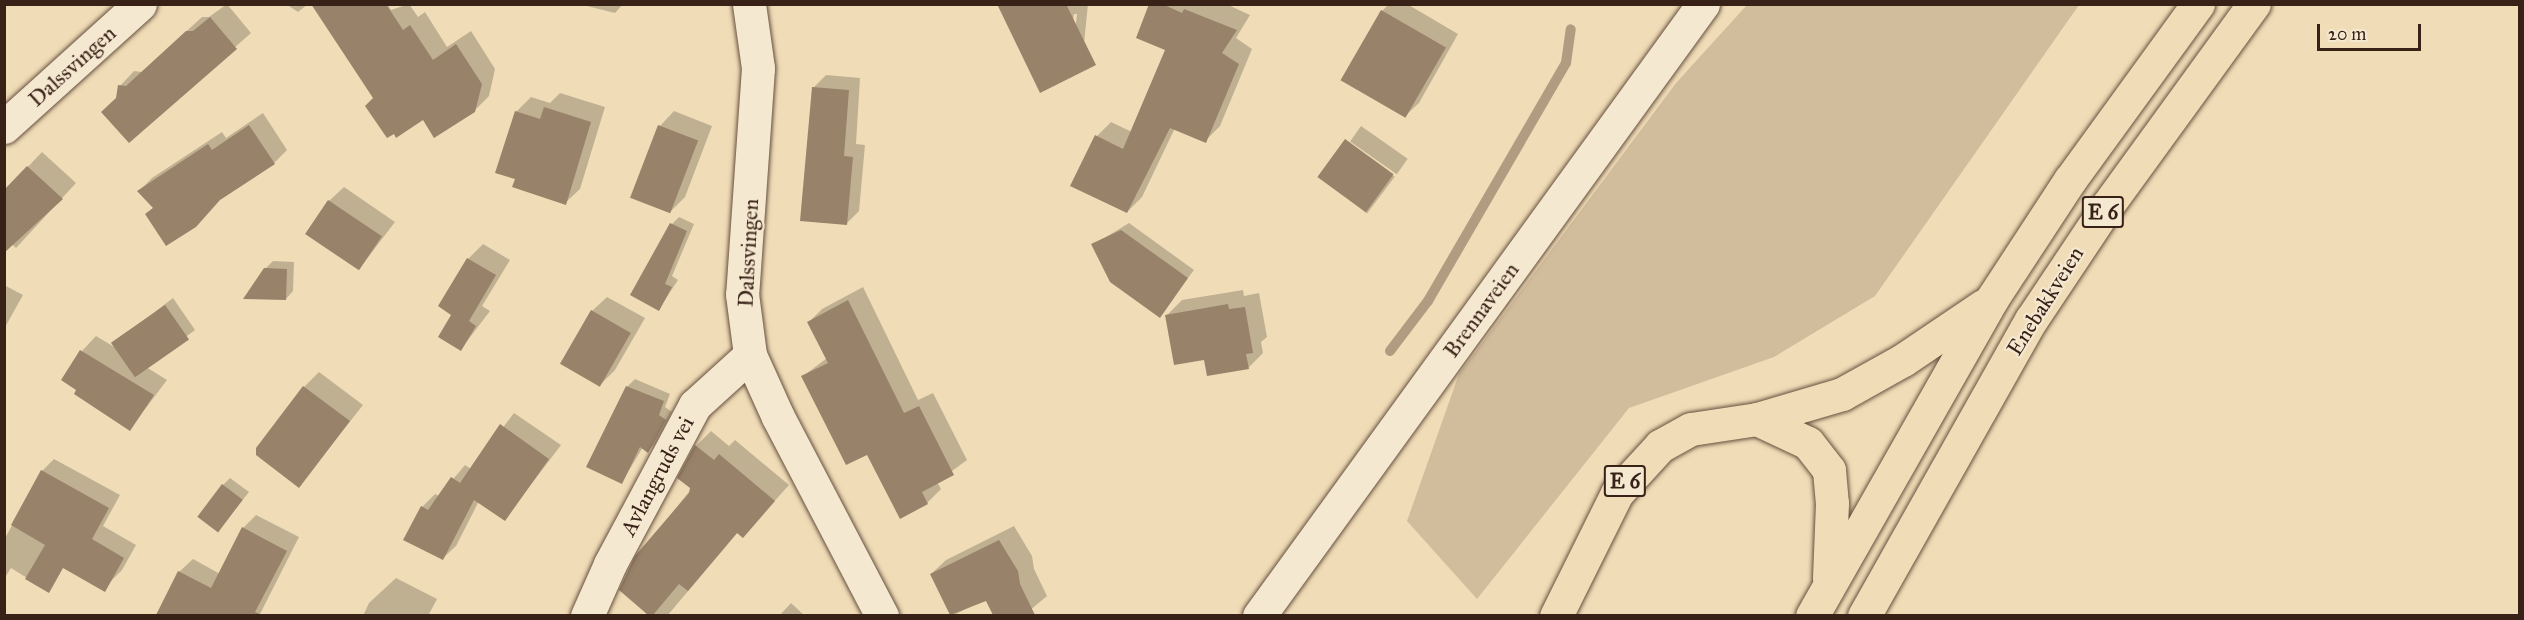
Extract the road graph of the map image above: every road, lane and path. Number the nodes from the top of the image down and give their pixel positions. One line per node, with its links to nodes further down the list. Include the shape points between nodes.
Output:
1 (140, 4): 6 (street, Dalssvingen)
2 (749, 4): 8 (street, Dalssvingen, via 758,68 742,294)
3 (1703, 4): 13 (street, Brennaveien)
4 (2198, 4): 7 (highway, Enebakkveien / E 6, via 2070,180)
5 (2254, 4): 16 (highway, Enebakkveien / E 6, via 2114,196 2031,320)
6 (4, 127)
7 (1992, 299): 9 (highway, E 6, via 1903,360 1842,394); 10 (highway, Enebakkveien / E 6)
8 (750, 354): 11 (street, Avlangruds vei, via 695,405); 12 (street, Dalssvingen, via 778,417)
9 (1757, 419): 10 (highway, via 1808,443 1829,470); 14 (highway, E 6, via 1691,429 1648,456 1609,505)
10 (1828, 586): 15 (highway, Enebakkveien / E 6)
11 (587, 615)
12 (882, 615)
13 (1259, 615)
14 (1556, 615)
15 (1812, 615)
16 (1864, 615)

